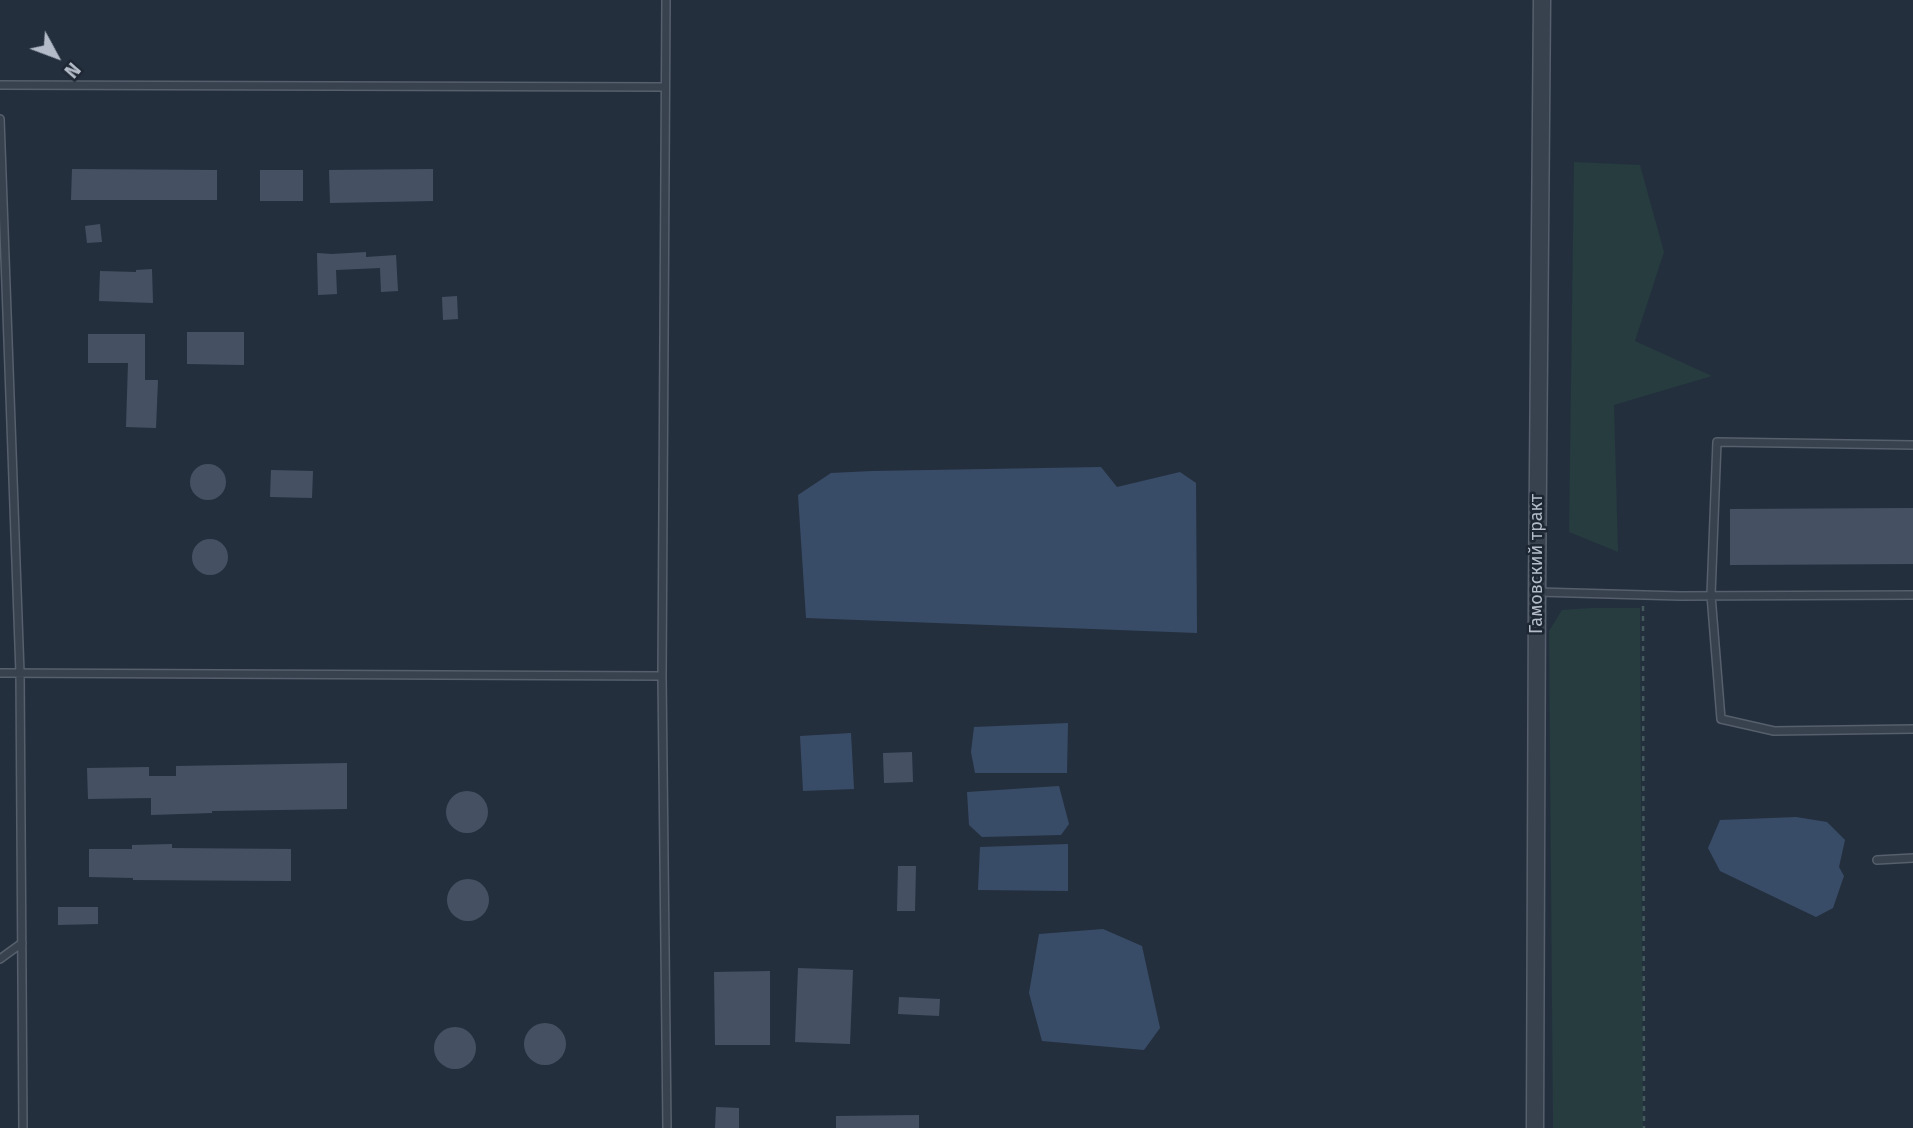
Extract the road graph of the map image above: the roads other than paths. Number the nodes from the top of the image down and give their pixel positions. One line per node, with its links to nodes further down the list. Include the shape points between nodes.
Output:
1 (666, 0): 4 (lane)
2 (1542, 0): 7 (street, Гамовский тракт)
3 (0, 85): 4 (lane)
4 (665, 87): 12 (lane)
5 (0, 119): 11 (lane)
6 (1913, 445): 8 (lane, via 1717,442)
7 (1537, 592): 8 (lane); 20 (street, Гамовский тракт)
8 (1711, 595): 9 (lane); 13 (lane, via 1721,719 1774,731)
9 (1913, 595)
10 (0, 673): 11 (lane)
11 (20, 673): 12 (lane); 16 (lane)
12 (662, 676): 19 (lane)
13 (1913, 729)
14 (1913, 858): 15 (lane)
15 (1877, 860)
16 (22, 943): 17 (lane); 18 (lane)
17 (0, 959)
18 (23, 1128)
19 (667, 1128)
20 (1535, 1128)

